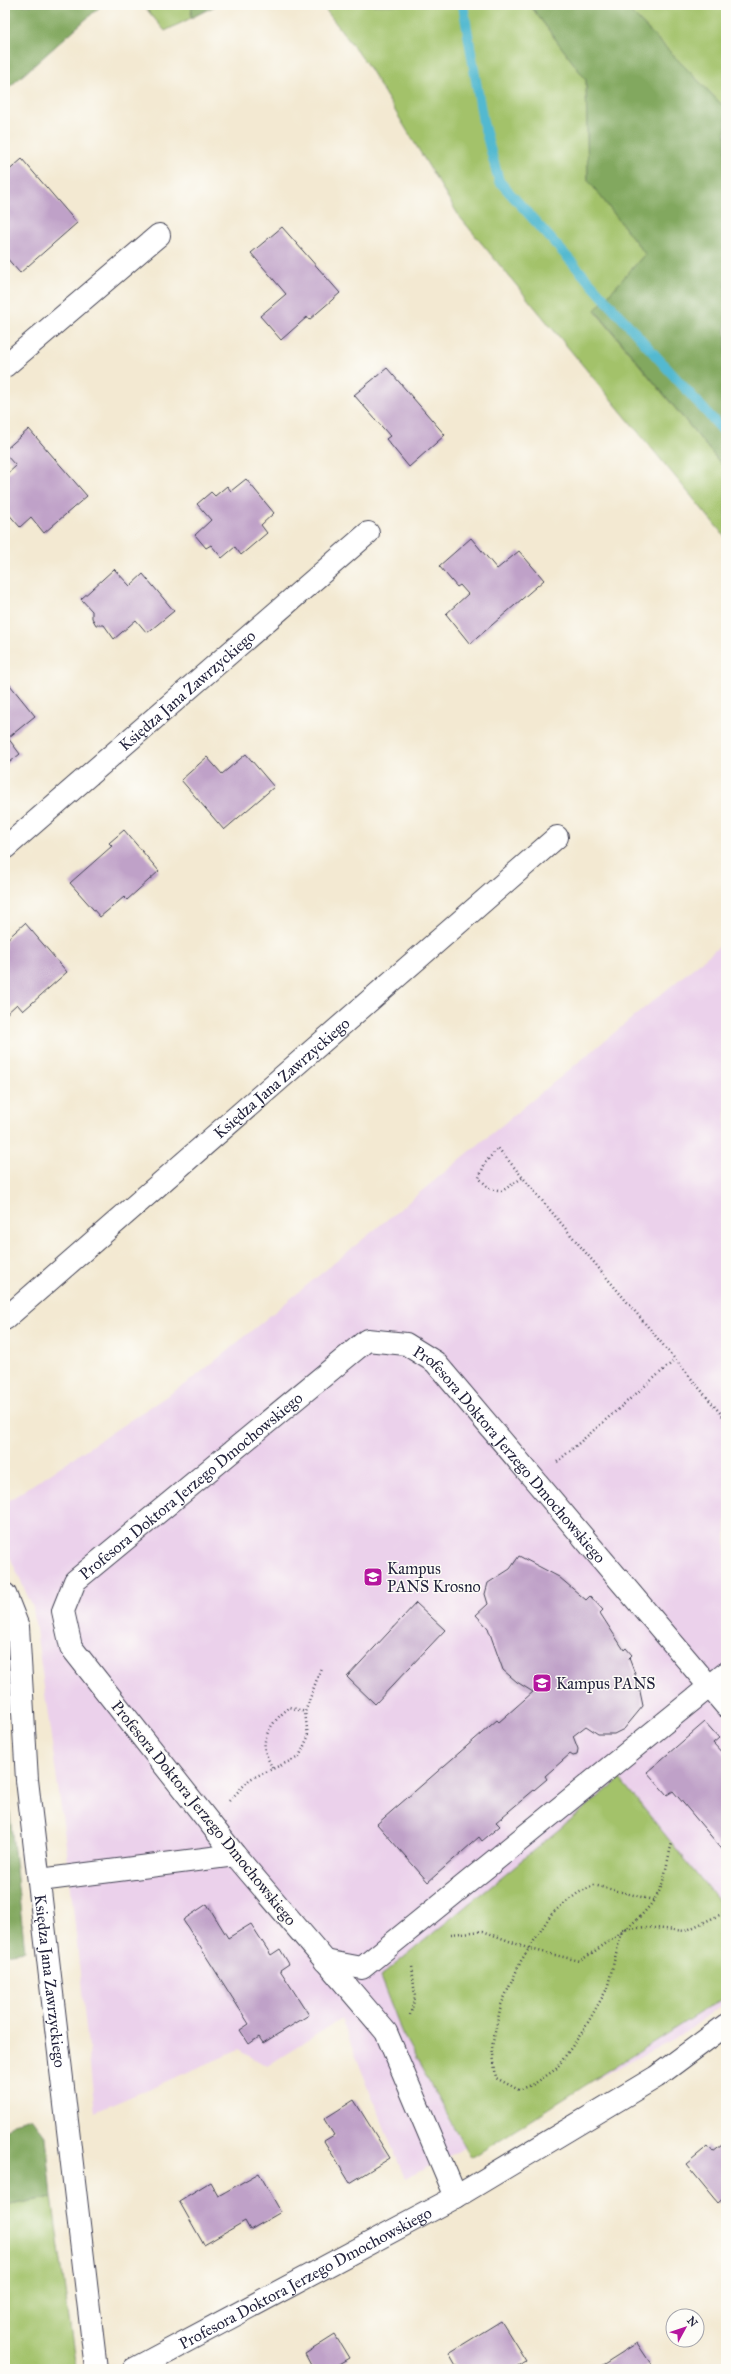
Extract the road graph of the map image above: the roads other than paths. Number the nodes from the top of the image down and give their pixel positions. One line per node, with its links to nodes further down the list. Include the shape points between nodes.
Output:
1 (159, 235): 2 (street)
2 (5, 366)
3 (368, 533): 5 (street, Księdza Jana Zawrzyckiego)
4 (557, 837): 6 (street, Księdza Jana Zawrzyckiego)
5 (5, 848)
6 (5, 1319)
7 (5, 1594): 11 (street, Księdza Jana Zawrzyckiego, via 18,1627 27,1780)
8 (718, 1680): 9 (street, Profesora Doktora Jerzego Dmochowskiego); 10 (street, Profesora Doktora Jerzego Dmochowskiego, via 435,1362 406,1344 367,1340 75,1581 63,1611 71,1647); 12 (street, via 362,1968)
9 (726, 1706)
10 (235, 1855): 11 (street); 12 (street, Profesora Doktora Jerzego Dmochowskiego)
11 (40, 1880): 15 (street, Księdza Jana Zawrzyckiego)
12 (325, 1960): 14 (street, Profesora Doktora Jerzego Dmochowskiego, via 386,2032)
13 (726, 2025): 14 (street, Profesora Doktora Jerzego Dmochowskiego, via 656,2077)
14 (456, 2197): 16 (street, Profesora Doktora Jerzego Dmochowskiego)
15 (96, 2369)
16 (134, 2369)

